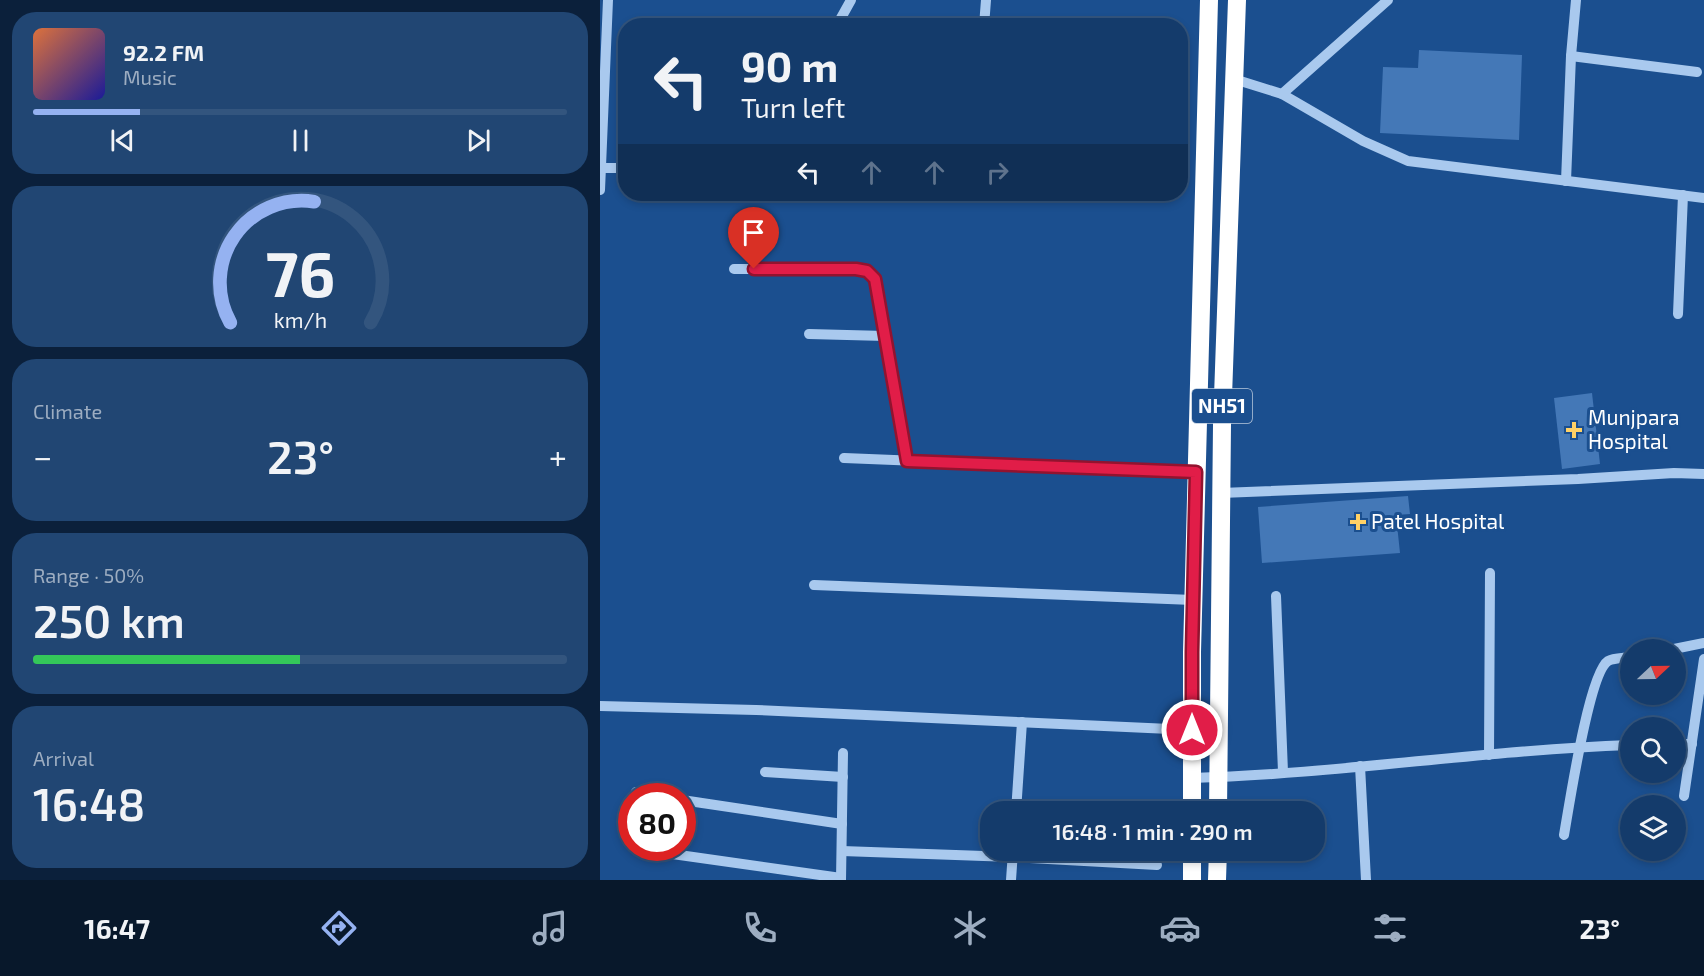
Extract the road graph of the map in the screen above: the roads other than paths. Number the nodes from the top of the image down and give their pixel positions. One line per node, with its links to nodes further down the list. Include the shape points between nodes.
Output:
1 (608, 0): 14 (street)
2 (851, 0): 8 (street)
3 (986, 0): 9 (street)
4 (1209, 0): 26 (highway, NH51)
5 (1236, 0): 12 (highway, NH51)
6 (1388, 0): 13 (street)
7 (1576, 0): 10 (street)
8 (841, 18)
9 (985, 18)
10 (1571, 56): 11 (street); 16 (street)
11 (1697, 72)
12 (1234, 80): 13 (street); 28 (highway, NH51)
13 (1282, 94): 16 (street, via 1363,141 1408,161)
14 (601, 168): 15 (street); 17 (street)
15 (618, 168)
16 (1566, 181): 18 (street)
17 (600, 190)
18 (1683, 195): 19 (street); 21 (street)
19 (1704, 198)
20 (734, 269): 23 (street, via 867,271 875,279)
21 (1678, 314)
22 (809, 334): 23 (street)
23 (885, 336): 25 (street)
24 (844, 458): 25 (street)
25 (907, 461): 26 (street)
26 (1196, 472): 32 (highway, NH51)
27 (1704, 474): 28 (street)
28 (1221, 494): 50 (highway, NH51)
29 (1490, 573): 45 (street)
30 (814, 585): 32 (street)
31 (1276, 596): 48 (street)
32 (1193, 600): 39 (highway, NH51)
33 (1704, 643): 34 (street)
34 (1686, 647)
35 (1620, 659): 43 (street, via 1608,661 1598,673)
36 (1704, 659): 41 (street)
37 (600, 706): 38 (street)
38 (1022, 723): 39 (street); 53 (street)
39 (1192, 730): 51 (highway, NH51)
40 (1686, 744): 41 (street)
41 (1692, 744): 52 (street)
42 (1620, 745): 43 (street)
43 (1580, 747): 45 (street); 58 (street)
44 (843, 753): 49 (street)
45 (1489, 755): 46 (street)
46 (1360, 766): 48 (street); 71 (street)
47 (765, 772): 49 (street)
48 (1283, 772): 50 (street)
49 (843, 777): 57 (street)
50 (1218, 777): 51 (street); 55 (highway, NH51)
51 (1192, 778): 54 (highway, NH51)
52 (1684, 795)
53 (1017, 801)
54 (1192, 801)
55 (1218, 801)
56 (696, 802): 57 (street)
57 (842, 824): 59 (street)
58 (1564, 835)
59 (842, 851): 60 (street); 67 (street)
60 (980, 853)
61 (696, 858): 67 (street)
62 (1012, 861): 68 (street)
63 (1105, 861): 66 (street)
64 (1192, 861): 69 (highway)
65 (1218, 861): 70 (highway)
66 (1157, 865)
67 (841, 879)
68 (1011, 880)
69 (1192, 880)
70 (1217, 880)
71 (1366, 880)

